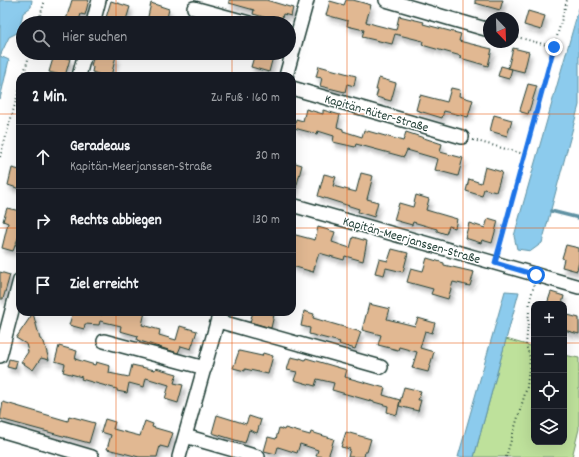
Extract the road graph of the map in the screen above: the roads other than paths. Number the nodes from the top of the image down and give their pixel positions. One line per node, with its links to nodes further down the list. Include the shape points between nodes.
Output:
1 (100, 0): 5 (street)
2 (308, 0): 7 (street)
3 (386, 0): 8 (street)
4 (194, 8): 6 (street)
5 (95, 16)
6 (223, 16)
7 (296, 28)
8 (483, 28)
9 (83, 60): 11 (street)
10 (289, 60): 12 (street)
11 (80, 72)
12 (287, 72)
13 (296, 89): 14 (street, Kapitän-Rüter-Straße)
14 (462, 137)
15 (296, 206): 16 (street, Kapitän-Meerjanssen-Straße)
16 (579, 287)
17 (16, 295): 20 (street)
18 (219, 316): 21 (street); 22 (street)
19 (104, 341): 22 (street)
20 (0, 356)
21 (381, 367)
22 (204, 368): 24 (street)
23 (0, 430): 25 (street)
24 (185, 436): 26 (street); 27 (street)
25 (92, 457)
26 (179, 457)
27 (258, 457)

